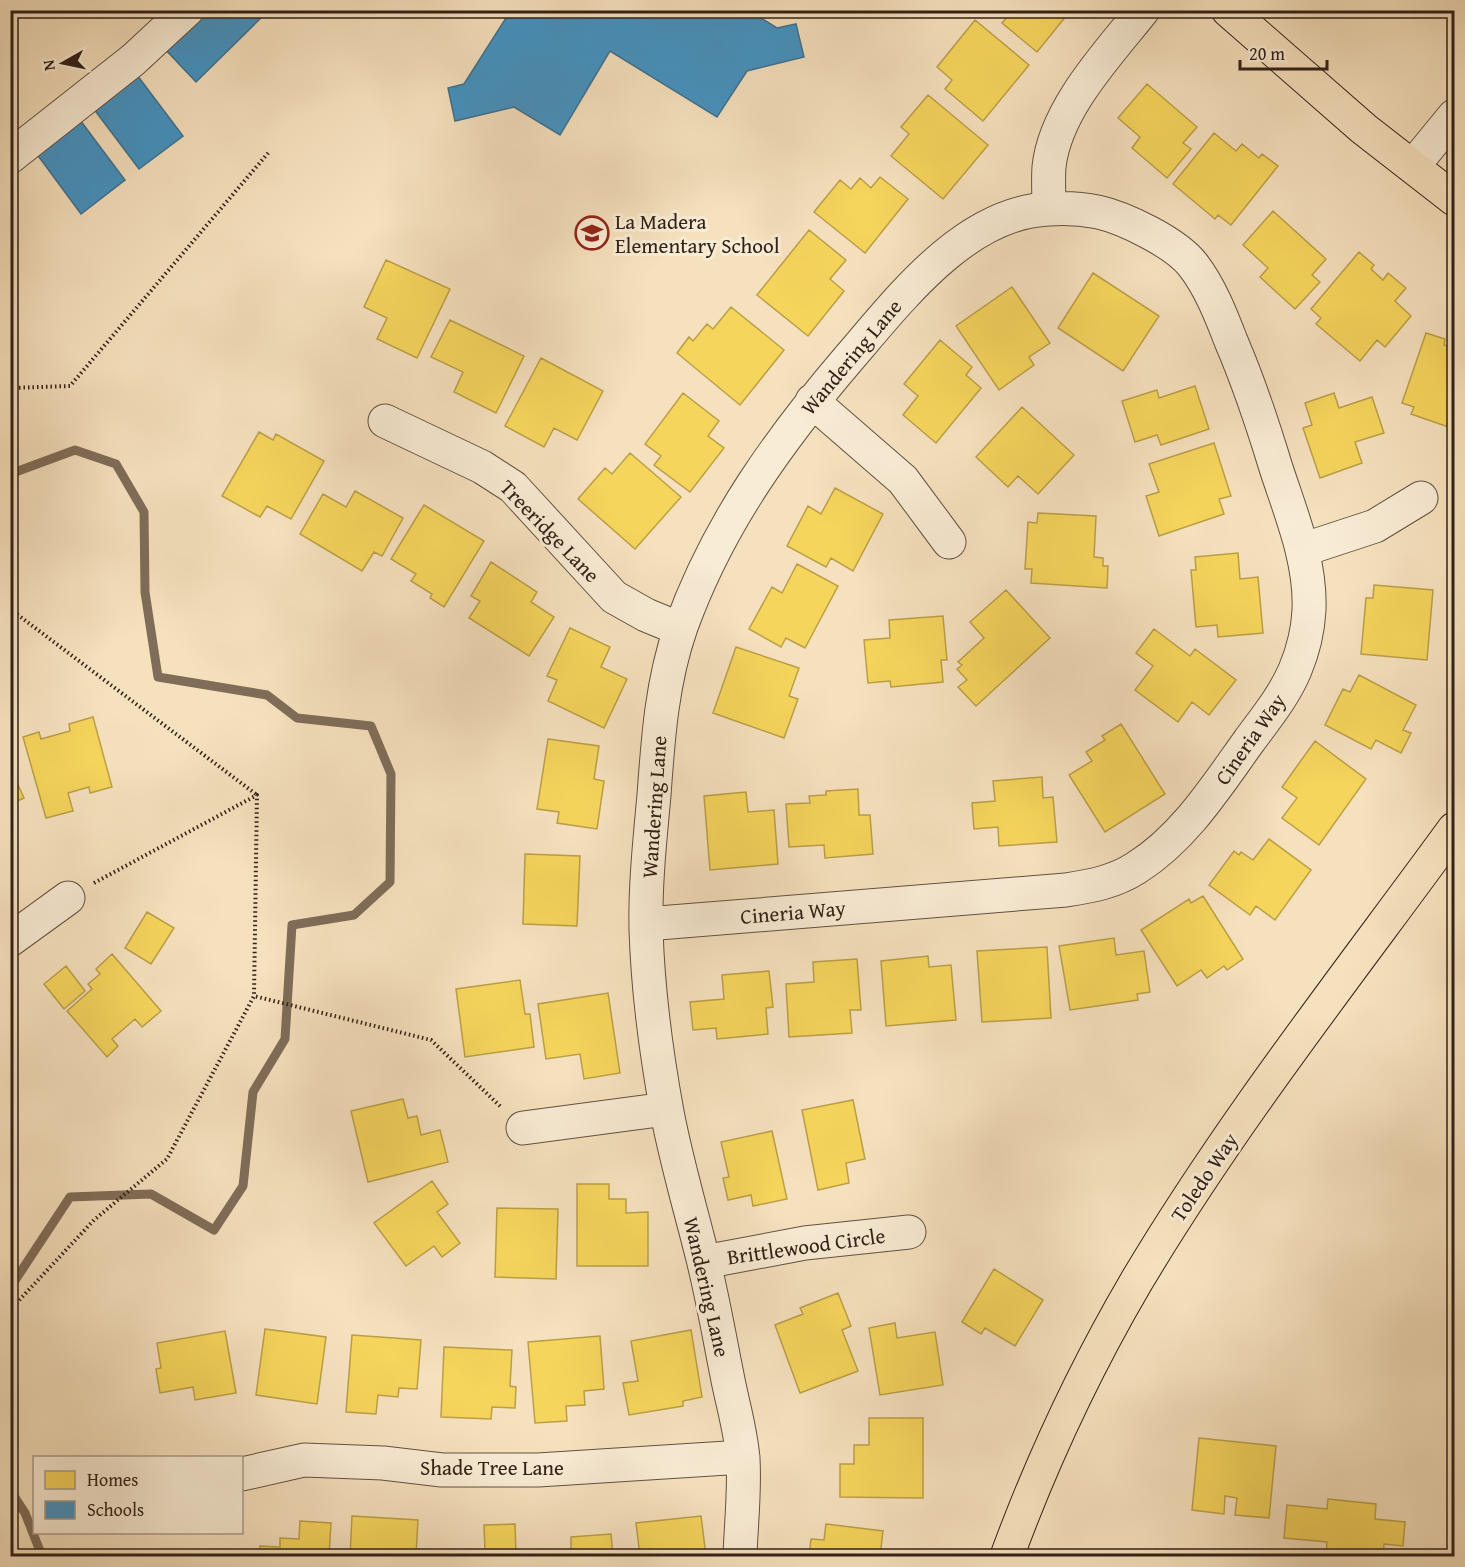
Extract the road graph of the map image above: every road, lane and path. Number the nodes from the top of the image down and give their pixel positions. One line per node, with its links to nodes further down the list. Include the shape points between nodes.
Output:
1 (188, 10): 6 (street, via 133,60)
2 (1143, 10): 9 (street, via 1096,69 1064,120 1049,166)
3 (1228, 10): 7 (main road, via 1364,129)
4 (1455, 116): 7 (street)
5 (270, 152): 10 (path, via 70,386)
6 (10, 157)
7 (1413, 166): 8 (main road)
8 (1455, 199)
9 (1049, 208): 11 (street, Wandering Lane, via 983,226 958,245 907,291); 15 (street, Cineria Way, via 1096,212 1122,220 1190,261 1220,312 1253,394)
10 (10, 388)
11 (812, 401): 14 (street, via 903,480); 17 (street, Wandering Lane, via 777,446 735,512)
12 (386, 421): 17 (street, Treeridge Lane, via 482,466 513,487 614,597)
13 (1421, 498): 15 (street, via 1375,526)
14 (949, 542)
15 (1302, 550): 21 (street, Cineria Way, via 1310,607 1304,647 1293,676 1206,801 1164,847 1138,867 1110,882 1066,890)
16 (10, 609): 18 (path)
17 (680, 629): 21 (street, Wandering Lane, via 662,702)
18 (257, 795): 20 (path); 23 (path)
19 (1455, 829): 32 (main road, Toledo Way, via 1251,1108 1136,1282 1078,1388)
20 (68, 898): 22 (street)
21 (646, 924): 24 (street, Wandering Lane, via 651,1005)
22 (10, 940)
23 (254, 996): 25 (path, via 431,1040); 28 (path, via 166,1159 93,1220)
24 (666, 1109): 25 (street); 27 (street, Wandering Lane)
25 (523, 1128)
26 (909, 1232): 27 (street, Brittlewood Circle, via 805,1243)
27 (704, 1262): 29 (street, Wandering Lane)
28 (12, 1310)
29 (743, 1457): 30 (street, Shade Tree Lane, via 538,1470 442,1470 383,1462 304,1460); 31 (street, Wandering Lane)
30 (243, 1474)
31 (740, 1557)
32 (1007, 1557)

